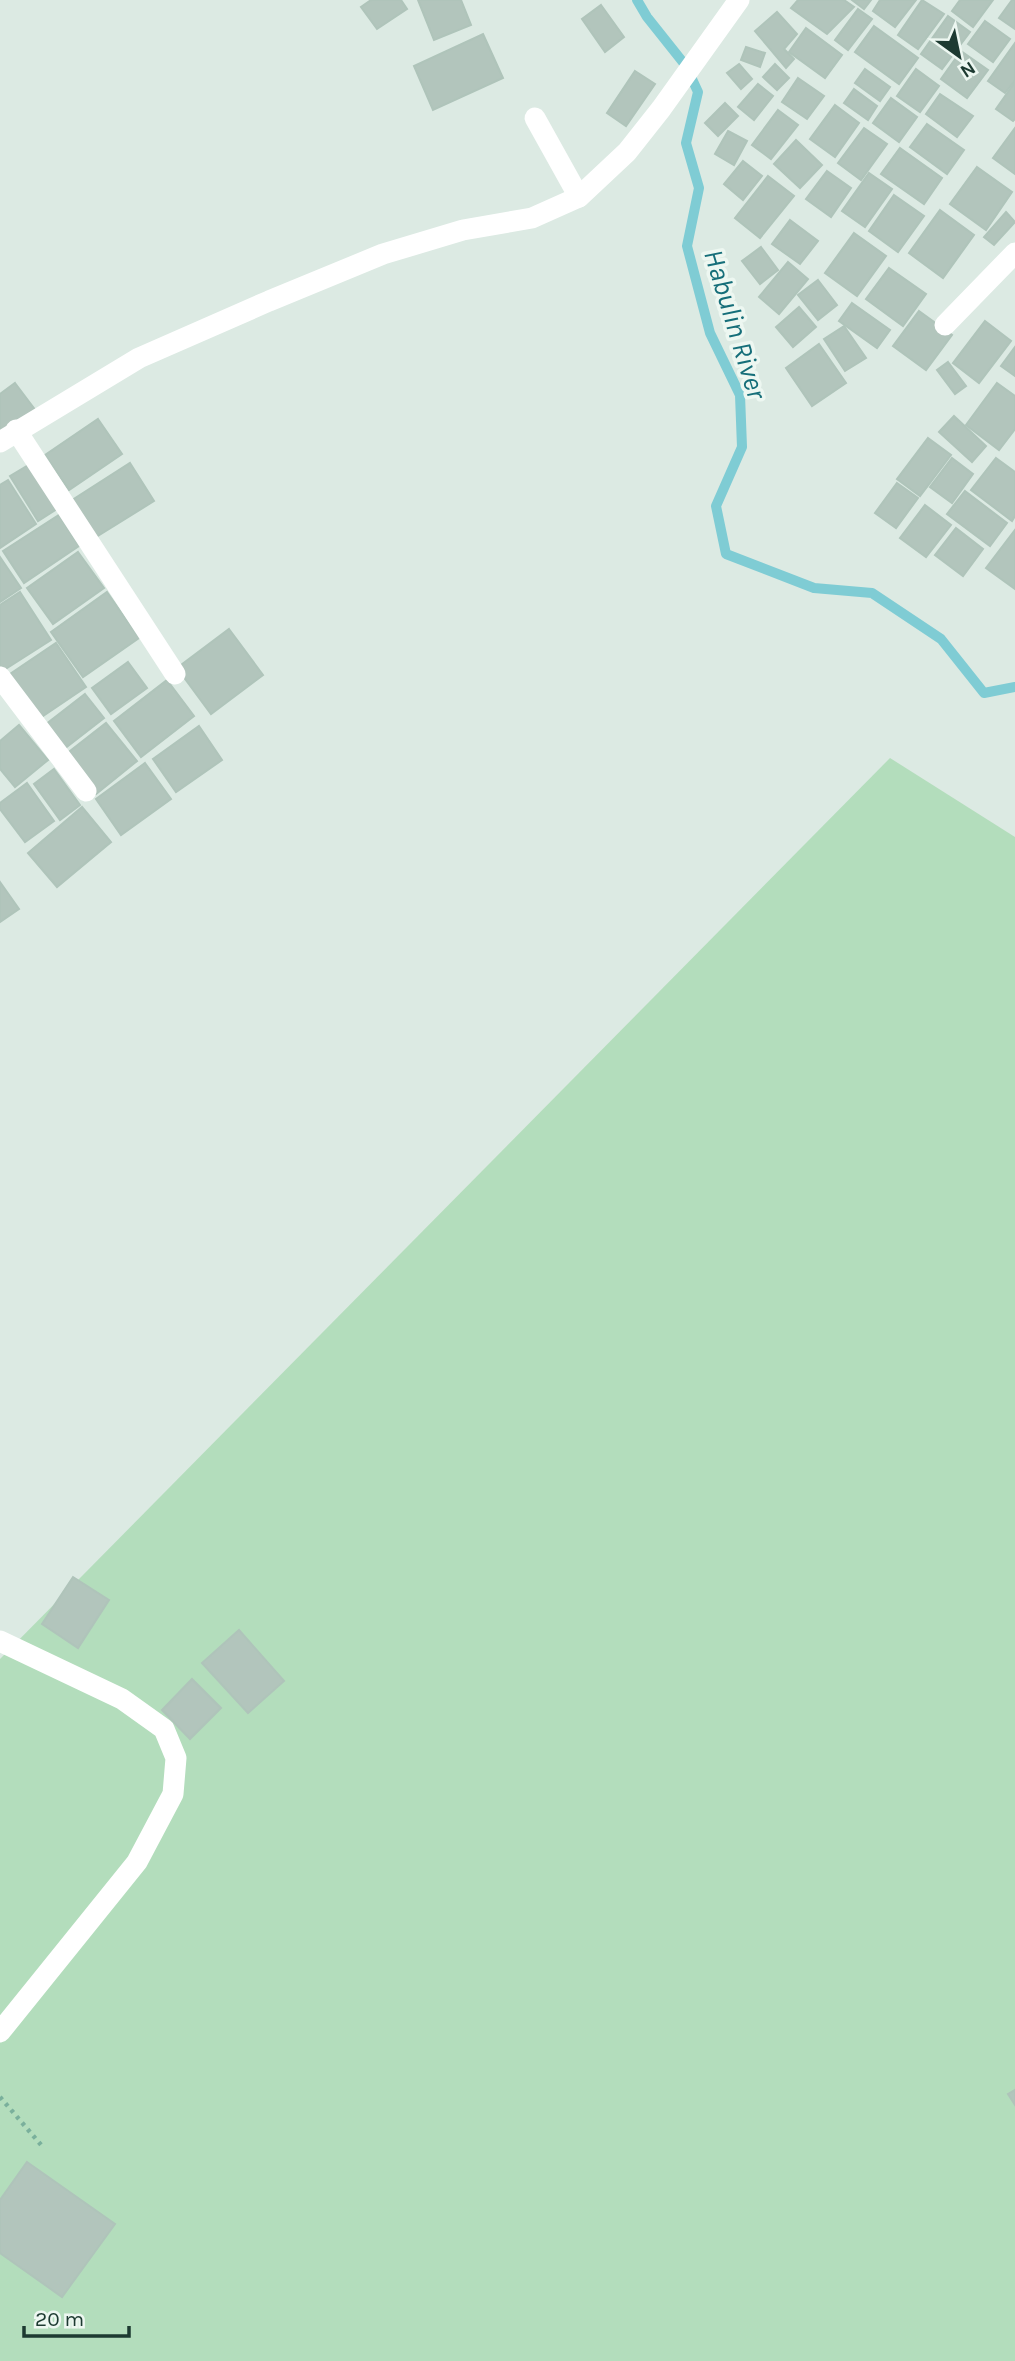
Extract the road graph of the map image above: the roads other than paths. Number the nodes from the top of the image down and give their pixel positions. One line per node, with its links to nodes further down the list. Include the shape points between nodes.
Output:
1 (739, 0): 3 (street, via 661,109 626,152)
2 (534, 118): 3 (street)
3 (579, 197): 6 (street, via 532,218 463,230 383,254 281,296 139,358)
4 (1015, 253): 5 (street)
5 (945, 325)
6 (8, 436): 7 (street)
7 (175, 674)
8 (0, 677): 9 (street)
9 (86, 791)
10 (0, 1641): 11 (street, via 122,1699 164,1729 176,1758 173,1794 136,1862)
11 (0, 2032)

